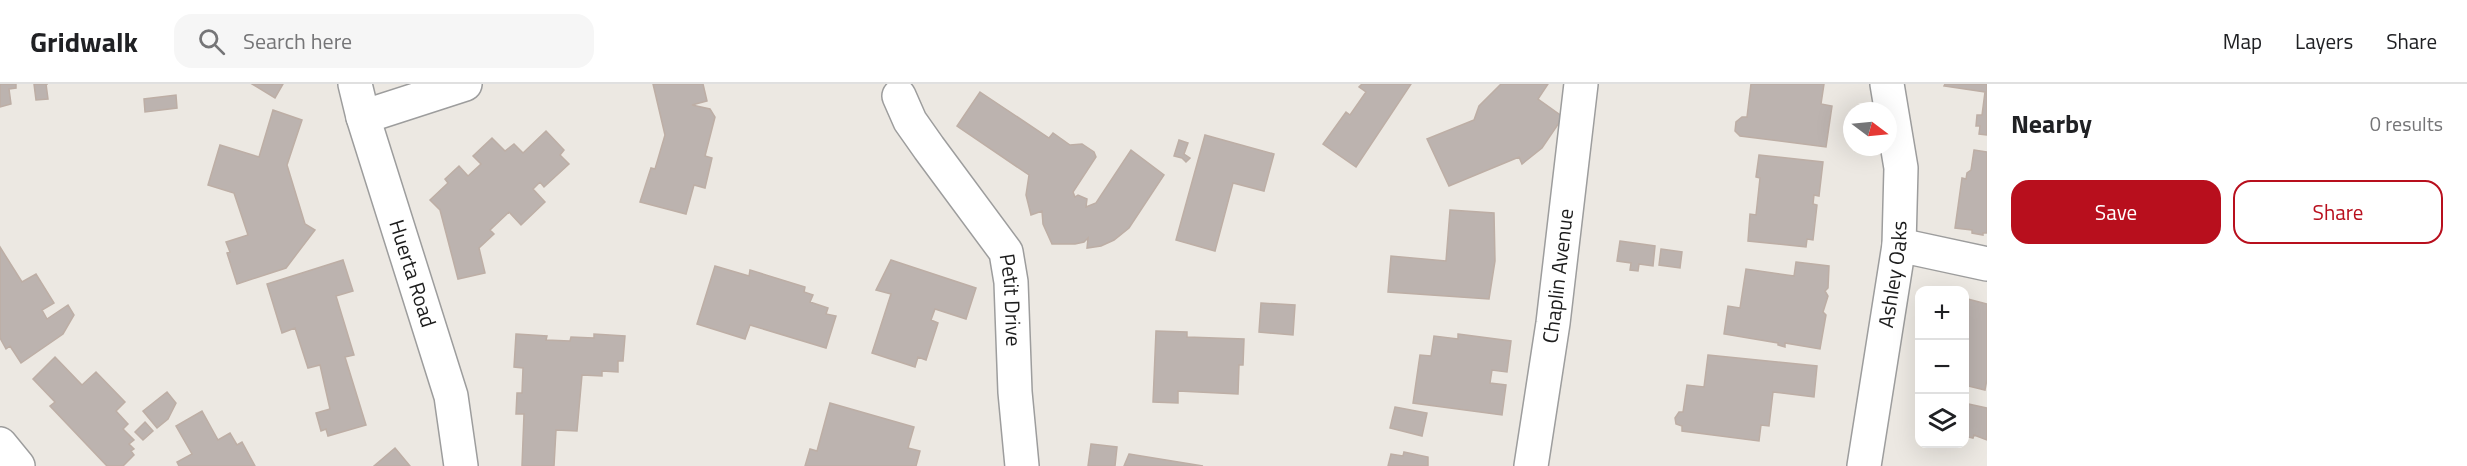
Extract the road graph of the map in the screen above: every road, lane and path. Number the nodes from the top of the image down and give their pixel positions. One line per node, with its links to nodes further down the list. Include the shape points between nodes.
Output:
1 (355, 84): 6 (street, Huerta Road)
2 (465, 84): 6 (street)
3 (1581, 84): 13 (street, Chaplin Avenue, via 1553,323)
4 (1887, 84): 7 (street, Ashley Oaks, via 1901,168)
5 (899, 96): 12 (street, Petit Drive, via 910,121 1006,252)
6 (363, 117): 11 (street, Huerta Road, via 451,396)
7 (1899, 244): 8 (street); 14 (street, Ashley Oaks)
8 (1987, 264)
9 (0, 444): 10 (street)
10 (18, 466)
11 (461, 466)
12 (1022, 466)
13 (1531, 466)
14 (1864, 466)

